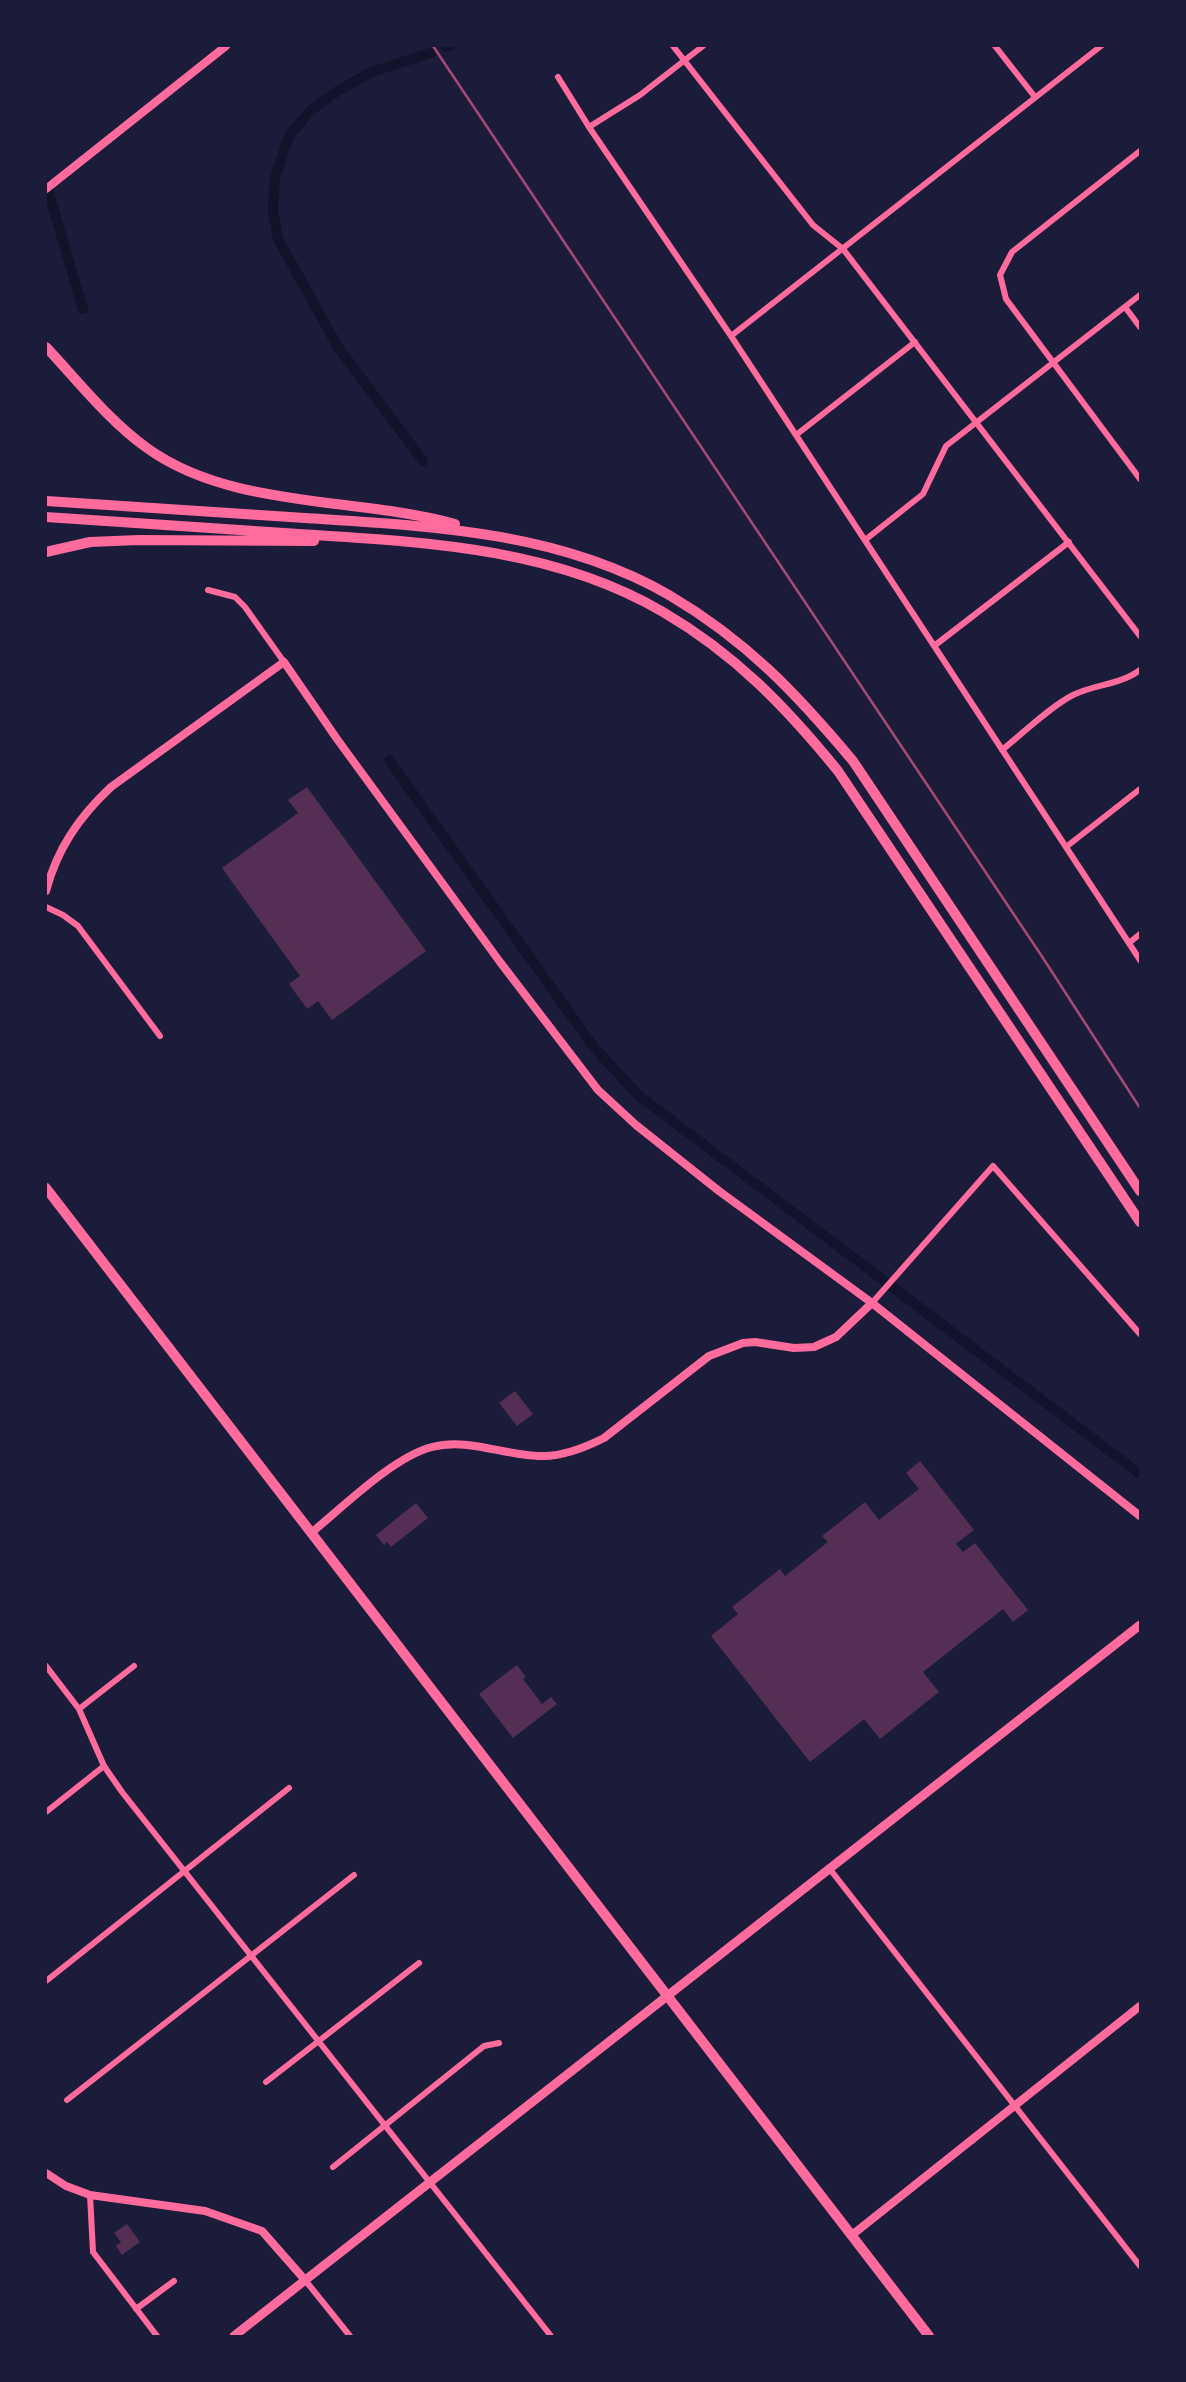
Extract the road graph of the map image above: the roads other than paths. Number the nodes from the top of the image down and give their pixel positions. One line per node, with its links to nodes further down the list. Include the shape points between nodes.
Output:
1 (226, 46): 11 (street)
2 (673, 46): 6 (street)
3 (703, 46): 6 (street)
4 (995, 46): 8 (street)
5 (1101, 46): 8 (street)
6 (684, 60): 9 (street); 12 (street, via 813,225)
7 (558, 77): 9 (street)
8 (1035, 97): 12 (street)
9 (589, 127): 16 (street)
10 (1140, 151): 19 (street, via 1012,252 1000,275 1006,299)
11 (49, 186)
12 (843, 248): 16 (street); 17 (street)
13 (1140, 295): 14 (street)
14 (1125, 307): 15 (street); 19 (street)
15 (1140, 327)
16 (731, 337): 21 (street)
17 (915, 342): 20 (street); 21 (street)
18 (46, 347): 25 (highway, via 116,421 180,468 226,485 431,517)
19 (1053, 363): 20 (street); 22 (street)
20 (976, 422): 27 (street, via 946,446 923,494); 28 (street)
21 (796, 435): 27 (street)
22 (1140, 479)
23 (46, 501): 25 (highway)
24 (46, 517): 26 (highway)
25 (492, 534): 45 (highway, via 617,570 729,634 771,669 853,761)
26 (374, 539): 29 (highway, via 139,540 90,542); 46 (highway, via 486,551 608,584 662,611 757,680 797,721 875,822)
27 (865, 540): 32 (street)
28 (1069, 542): 31 (street); 32 (street)
29 (46, 552)
30 (208, 590): 33 (street, via 235,597)
31 (1140, 636)
32 (934, 646): 35 (street)
33 (285, 662): 38 (street, via 92,805 55,861); 47 (street, via 500,962 598,1090 719,1191)
34 (1140, 670): 35 (street, via 1130,678 1070,696)
35 (1002, 750): 37 (street)
36 (1140, 789): 37 (street)
37 (1066, 847): 41 (street)
38 (46, 891)
39 (46, 907): 43 (street, via 78,926)
40 (1140, 934): 41 (street)
41 (1129, 943): 42 (street)
42 (1140, 960)
43 (160, 1036)
44 (46, 1188): 50 (main road)
45 (1140, 1191)
46 (1140, 1222)
47 (874, 1300): 48 (street, via 993,1166); 49 (street); 50 (street, via 836,1337 814,1347 743,1343 709,1356 586,1447 546,1457 449,1444 431,1447 393,1467)
48 (1140, 1334)
49 (1140, 1516)
50 (311, 1533): 64 (main road)
51 (1140, 1625): 58 (main road)
52 (46, 1666): 54 (street)
53 (134, 1666): 54 (street)
54 (79, 1709): 55 (street)
55 (104, 1766): 57 (street); 59 (street)
56 (289, 1788): 59 (street)
57 (46, 1812)
58 (829, 1868): 64 (main road); 70 (street)
59 (184, 1872): 61 (street); 63 (street)
60 (354, 1875): 61 (street)
61 (250, 1955): 66 (street); 69 (street)
62 (419, 1963): 66 (street)
63 (46, 1981)
64 (666, 1996): 74 (main road); 76 (main road)
65 (1140, 2006): 70 (street)
66 (318, 2041): 68 (street); 71 (street)
67 (499, 2043): 71 (street, via 485,2046)
68 (266, 2082)
69 (66, 2100)
70 (1013, 2106): 76 (street); 77 (street)
71 (385, 2126): 72 (street); 74 (street)
72 (333, 2167)
73 (46, 2173): 75 (street)
74 (429, 2182): 78 (main road); 84 (street)
75 (90, 2195): 78 (street, via 205,2211 262,2231); 80 (street, via 93,2252)
76 (852, 2235): 85 (main road)
77 (1140, 2266)
78 (305, 2280): 82 (main road); 83 (street)
79 (174, 2281): 80 (street)
80 (136, 2309): 81 (street)
81 (157, 2336)
82 (234, 2336)
83 (350, 2336)
84 (551, 2336)
85 (929, 2336)

